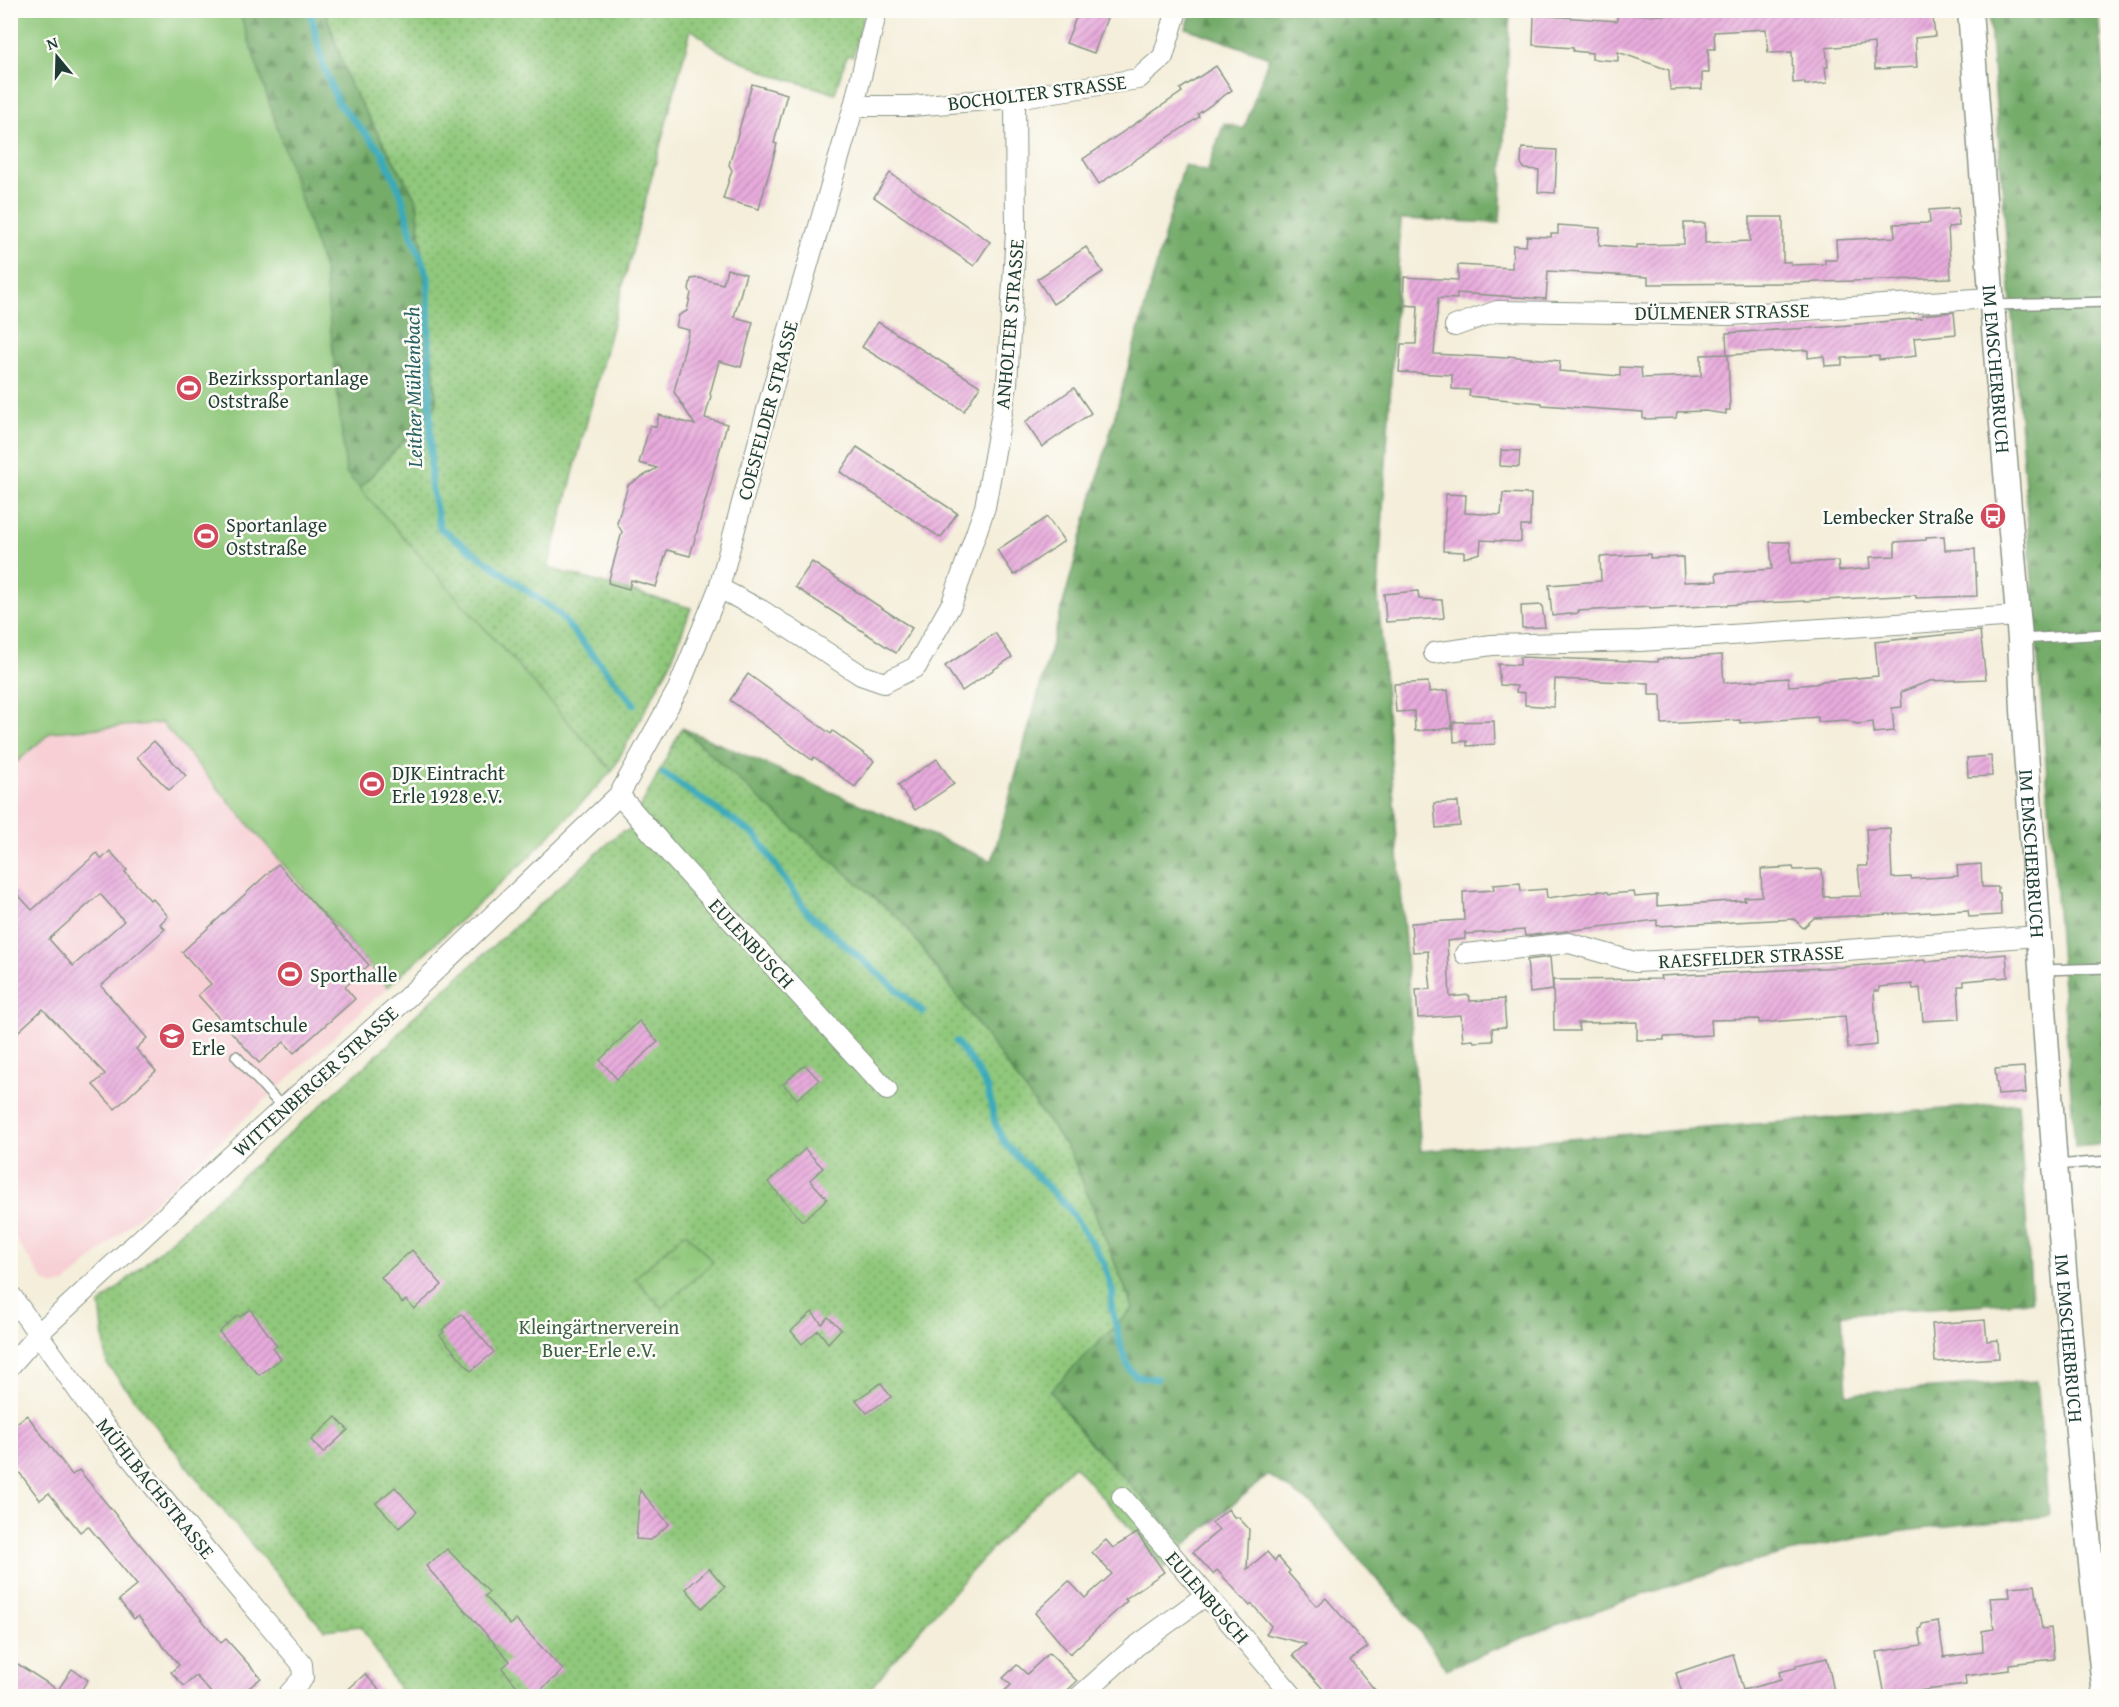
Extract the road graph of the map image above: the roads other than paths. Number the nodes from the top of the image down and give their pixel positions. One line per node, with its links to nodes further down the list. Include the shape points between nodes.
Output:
1 (877, 10): 5 (street, COESFELDER STRASSE)
2 (1177, 10): 4 (street, BOCHOLTER STRASSE, via 1163,57 1138,80)
3 (1970, 10): 6 (street, IM EMSCHERBRUCH)
4 (1015, 98): 5 (street, BOCHOLTER STRASSE); 9 (street, ANHOLTER STRASSE, via 1016,232 1007,384 985,507 952,603 916,667 884,683 861,675 761,610)
5 (854, 106): 9 (street, COESFELDER STRASSE)
6 (1992, 301): 7 (lane); 8 (street, DÜLMENER STRASSE, via 1730,315 1497,311); 10 (street, IM EMSCHERBRUCH)
7 (2109, 302)
8 (1455, 326)
9 (719, 588): 13 (street, COESFELDER STRASSE, via 678,689)
10 (2019, 628): 11 (lane); 12 (street, via 1492,645); 14 (street, IM EMSCHERBRUCH)
11 (2109, 634)
12 (1434, 653)
13 (619, 795): 19 (street, EULENBUSCH); 20 (street, WITTENBERGER STRASSE, via 395,1009)
14 (2039, 936): 15 (street, RAESFELDER STRASSE, via 1635,962 1569,943); 17 (street, IM EMSCHERBRUCH)
15 (1465, 954)
16 (2109, 968): 17 (lane)
17 (2041, 970): 22 (street, IM EMSCHERBRUCH)
18 (236, 1056): 20 (lane)
19 (887, 1090)
20 (283, 1108): 24 (street, WITTENBERGER STRASSE)
21 (2109, 1161): 22 (lane)
22 (2055, 1165): 31 (street, IM EMSCHERBRUCH)
23 (10, 1294): 24 (street, MÜHLBACHSTRASSE)
24 (39, 1333): 25 (street, WITTENBERGER STRASSE); 28 (street, MÜHLBACHSTRASSE, via 89,1406 302,1664 303,1678)
25 (10, 1366)
26 (1122, 1497): 27 (street, EULENBUSCH)
27 (1206, 1595): 29 (street, via 1135,1647); 30 (street, EULENBUSCH)
28 (287, 1696)
29 (1080, 1696)
30 (1293, 1696)
31 (2104, 1696)

